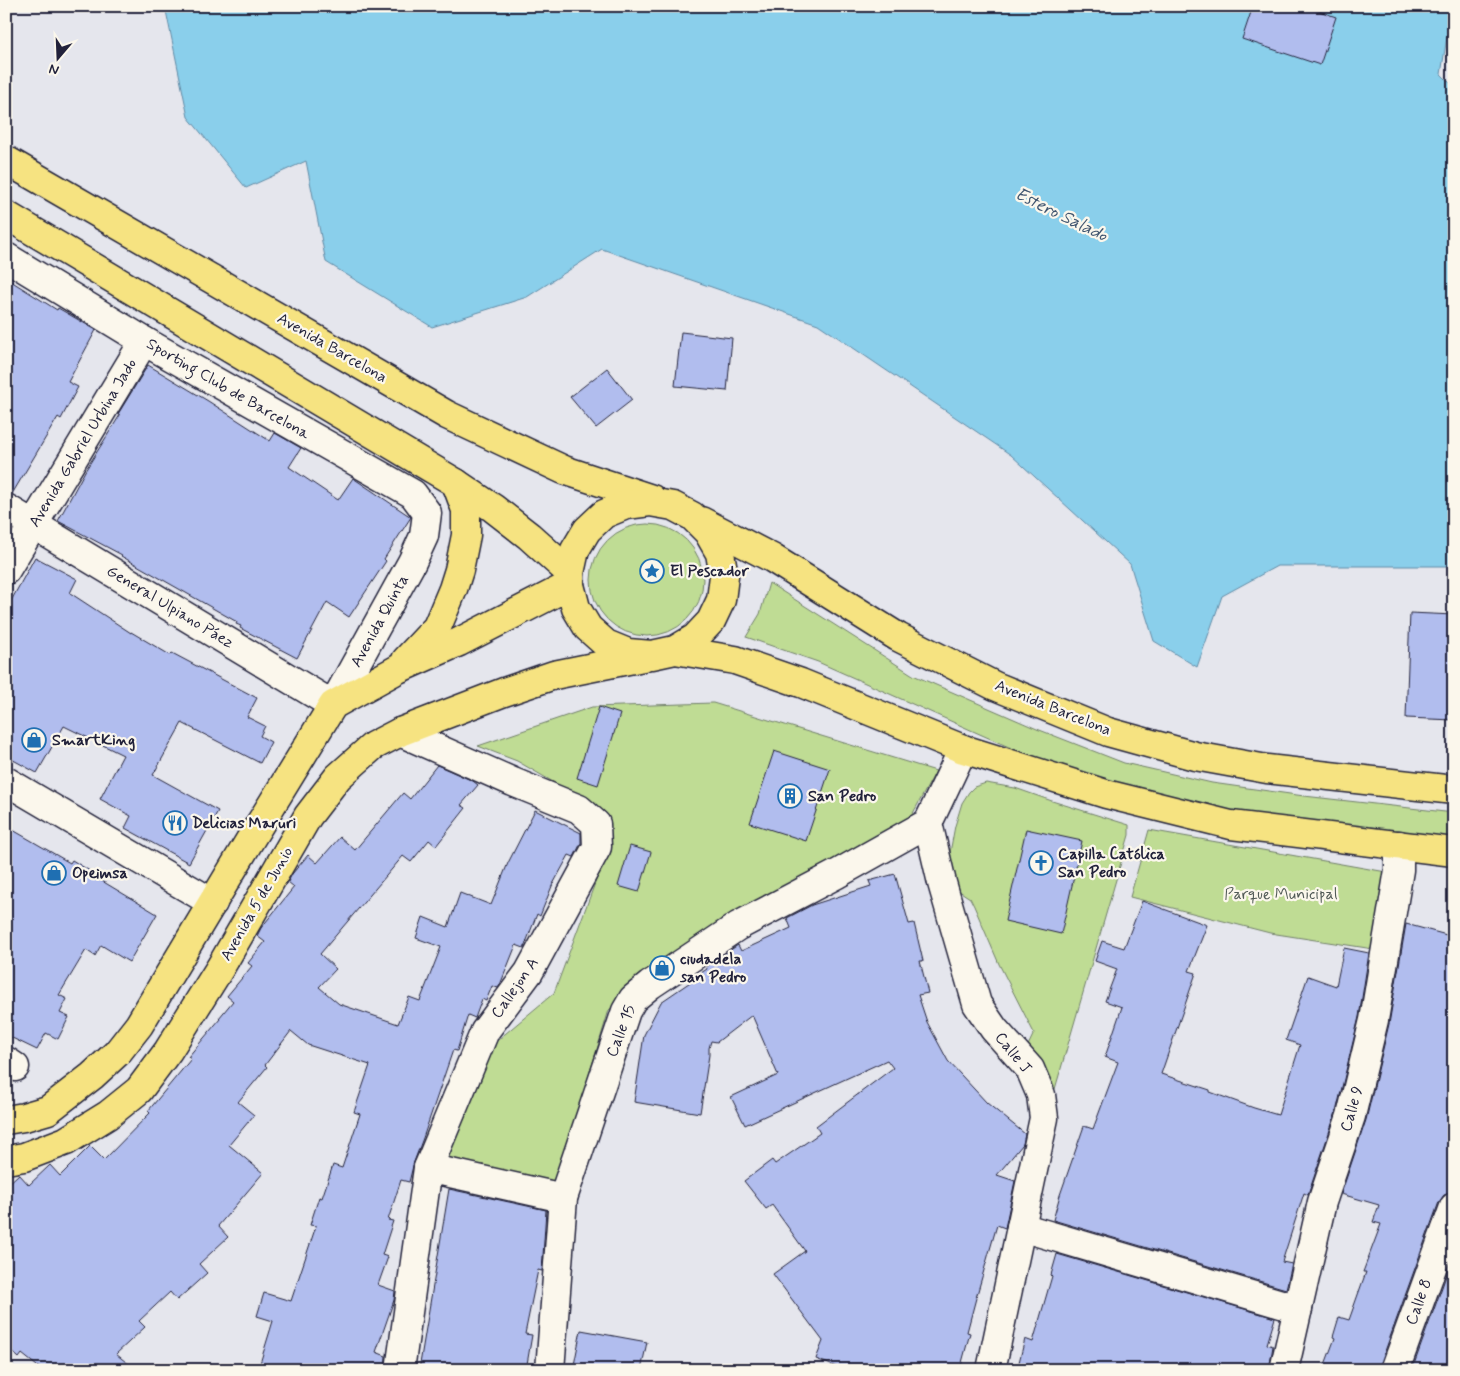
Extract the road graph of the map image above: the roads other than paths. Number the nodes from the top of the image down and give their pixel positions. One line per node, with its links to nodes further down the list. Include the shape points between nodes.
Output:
1 (6, 160): 7 (main road, Avenida Barcelona, via 447,415 564,470)
2 (6, 215): 5 (main road)
3 (6, 257): 4 (street, Sporting Club de Barcelona)
4 (144, 341): 8 (street, Avenida Gabriel Urbina Jado); 9 (street, Sporting Club de Barcelona, via 413,494 427,513)
5 (456, 483): 11 (main road, via 529,536); 13 (main road, via 466,510 466,534 453,590 437,628)
6 (6, 508): 8 (street, General Ulpiano Páez)
7 (682, 511): 11 (main road, via 650,502 626,505 604,514 587,530 575,550); 12 (main road, via 708,532 720,553 724,576 721,600 712,621 695,638); 18 (main road, Avenida Barcelona, via 772,558 898,637 995,686 1108,732 1195,756 1267,769)
8 (33, 525): 10 (street, Avenida Gabriel Urbina Jado); 14 (street, General Ulpiano Páez)
9 (424, 536): 14 (street, Avenida Quinta)
10 (6, 570)
11 (570, 579): 12 (main road, via 576,608 588,628 606,644 628,653); 13 (main road, via 459,642)
12 (664, 653): 15 (main road, Avenida 5 de Junio, via 554,675); 16 (main road, via 735,660)
13 (398, 668): 14 (main road)
14 (333, 705): 22 (main road)
15 (400, 732): 24 (main road, Avenida 5 de Junio, via 373,746 338,776 308,816 168,1051 139,1090 108,1115 66,1141 24,1157); 25 (street, Callejon A, via 579,809 596,824 597,847 529,972 485,1031)
16 (963, 748): 19 (street); 20 (main road, via 1106,794 1231,825)
17 (6, 781): 22 (street)
18 (1454, 790)
19 (928, 823): 26 (street, Calle 15, via 738,926 634,999 626,1011); 28 (street, Calle J, via 977,1004 1030,1070 1041,1095 1044,1118)
20 (1399, 845): 21 (main road); 29 (street, Calle 9, via 1399,870 1374,1020 1352,1116 1322,1202)
21 (1454, 852)
22 (213, 903): 23 (main road, via 139,1025 117,1053 48,1110)
23 (6, 1120)
24 (6, 1160)
25 (428, 1168): 26 (street); 30 (street, Callejon A)
26 (563, 1198): 31 (street, Calle 15)
27 (1454, 1207): 34 (street, Calle 8)
28 (1021, 1227): 29 (street); 32 (street, Calle J)
29 (1298, 1309): 33 (street, Calle 9)
30 (400, 1370)
31 (550, 1370)
32 (991, 1370)
33 (1284, 1370)
34 (1395, 1370)

